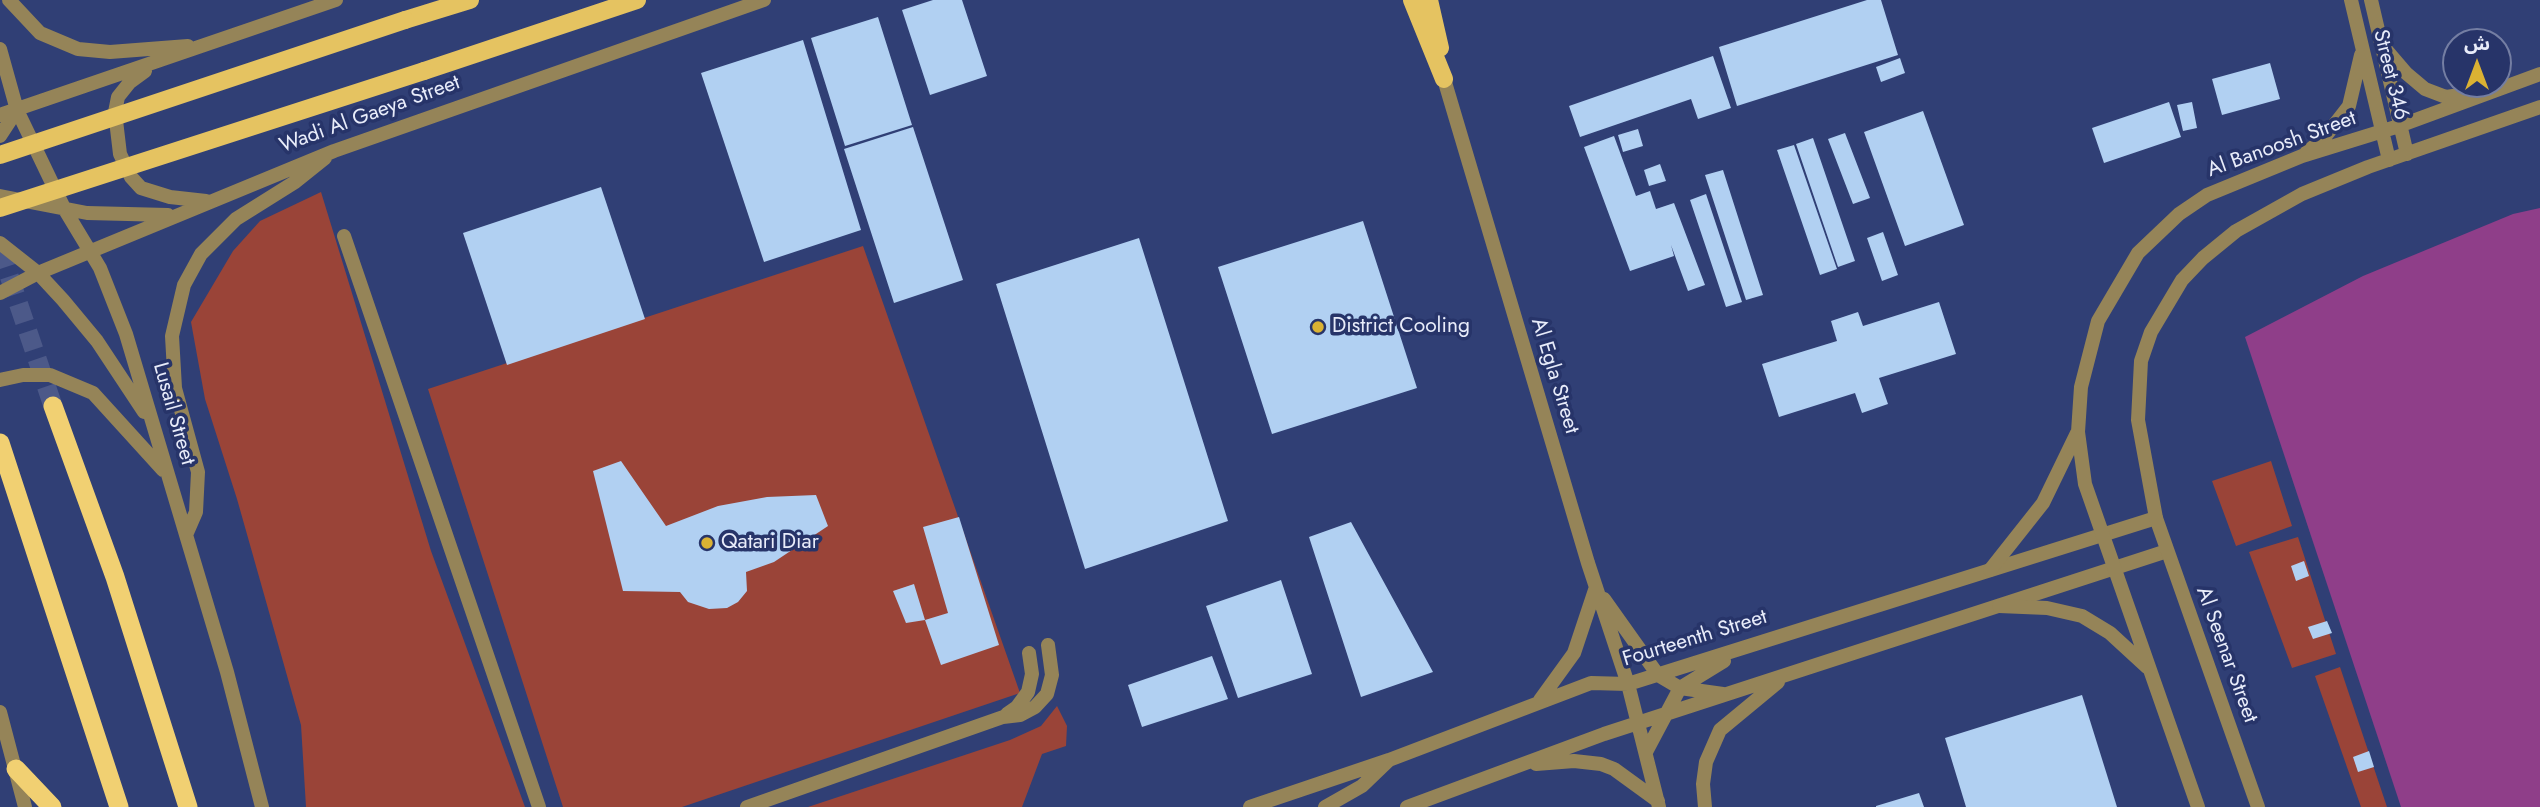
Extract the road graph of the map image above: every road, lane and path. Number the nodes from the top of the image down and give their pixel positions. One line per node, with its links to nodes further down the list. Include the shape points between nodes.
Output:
1 (9, 0): 11 (street, via 40,33 78,49 147,51)
2 (336, 0): 11 (street)
3 (470, 0): 28 (main road, bridge)
4 (637, 0): 33 (main road, Wadi Al Gaeya Street, bridge)
5 (764, 0): 26 (street, Wadi Al Gaeya Street)
6 (1412, 0): 16 (main road)
7 (1429, 0): 16 (main road)
8 (2351, 0): 12 (street, Street 346)
9 (2371, 0): 10 (street, Street 346)
10 (2379, 41): 18 (street, via 2406,73 2425,89); 23 (street, Street 346)
11 (210, 44): 14 (street)
12 (2362, 46): 24 (street, Street 346); 29 (street, via 2349,106 2324,138)
13 (0, 49): 21 (street, Lusail Street)
14 (155, 64): 21 (street); 32 (street, via 118,97 114,112 120,154 141,188)
15 (2540, 74): 17 (street, Al Banoosh Street)
16 (1444, 79): 53 (street, Al Egla Street)
17 (2512, 84)
18 (2442, 95)
19 (2473, 98): 23 (street, Al Banoosh Street)
20 (2540, 107): 27 (street)
21 (17, 110): 22 (street); 25 (street); 34 (street, Lusail Street)
22 (0, 116)
23 (2399, 126): 24 (street, Al Banoosh Street); 27 (street, Street 346)
24 (2382, 131): 29 (street, Al Banoosh Street); 30 (street, Street 346)
25 (0, 136)
26 (334, 151): 32 (street, Wadi Al Gaeya Street); 48 (street, via 295,183 236,219 201,254 184,285 172,336 175,388 198,472 196,512)
27 (2407, 154): 30 (street)
28 (0, 155)
29 (2302, 156): 44 (street, Al Banoosh Street, via 2207,195 2138,253 2098,321 2084,368)
30 (2389, 160): 47 (street, via 2302,194 2236,231 2203,257 2165,304 2141,361 2138,391 2142,454)
31 (0, 196): 34 (street)
32 (210, 201): 35 (street, Wadi Al Gaeya Street)
33 (0, 208)
34 (65, 210): 35 (street); 38 (street, Lusail Street)
35 (178, 214): 38 (street, Wadi Al Gaeya Street)
36 (344, 236): 79 (street)
37 (0, 243): 39 (street)
38 (90, 252): 39 (street, Wadi Al Gaeya Street); 43 (street, Lusail Street, via 117,308)
39 (38, 273): 40 (street, Wadi Al Gaeya Street); 43 (street, via 97,341)
40 (0, 293)
41 (0, 380): 46 (street, via 23,374 50,375 93,393)
42 (53, 406): 77 (highway)
43 (152, 425): 46 (street, Lusail Street)
44 (2078, 432): 49 (street, Al Banoosh Street, via 2085,484); 52 (street, via 2043,503)
45 (0, 443): 76 (highway)
46 (168, 476): 48 (street, Lusail Street)
47 (2156, 517): 49 (street, Fourteenth Street); 50 (street, Al Seenar Street)
48 (186, 535): 78 (street, Lusail Street)
49 (2101, 535): 51 (street); 52 (street, Fourteenth Street)
50 (2167, 551): 51 (street); 86 (street, Al Seenar Street)
51 (2113, 569): 54 (street); 58 (street)
52 (1990, 570): 55 (street, Fourteenth Street)
53 (1595, 587): 59 (street); 61 (street, Al Egla Street); 64 (street, via 1574,653)
54 (1999, 606): 58 (street, via 2047,608 2082,616 2110,633); 60 (street)
55 (1759, 642): 59 (street, Fourteenth Street); 62 (street)
56 (1048, 645): 66 (street, via 1052,675 1046,694 1035,707)
57 (1029, 653): 66 (street, via 1032,674 1028,691)
58 (2148, 668): 85 (street)
59 (1658, 675): 61 (street, Fourteenth Street); 62 (street)
60 (1786, 676): 63 (street); 84 (street, via 1720,730 1706,762)
61 (1628, 684): 64 (street, Fourteenth Street, via 1591,683); 68 (street, Al Egla Street)
62 (1680, 688): 63 (street); 67 (street)
63 (1726, 694): 67 (street)
64 (1538, 702): 70 (street, Fourteenth Street)
65 (0, 712): 72 (street)
66 (1003, 717): 80 (street)
67 (1662, 717): 68 (street); 69 (street)
68 (1638, 724): 69 (street, Al Egla Street); 71 (street)
69 (1646, 752): 73 (street, Al Egla Street)
70 (1389, 760): 81 (street, Fourteenth Street); 82 (street, via 1362,786)
71 (1511, 766): 73 (street, via 1557,761 1601,764); 83 (street)
72 (16, 769): 74 (street); 75 (highway)
73 (1658, 804)
74 (25, 807)
75 (52, 807)
76 (119, 807)
77 (188, 807)
78 (262, 807)
79 (539, 807)
80 (747, 807)
81 (1250, 807)
82 (1325, 807)
83 (1407, 807)
84 (1705, 807)
85 (2198, 807)
86 (2258, 807)

